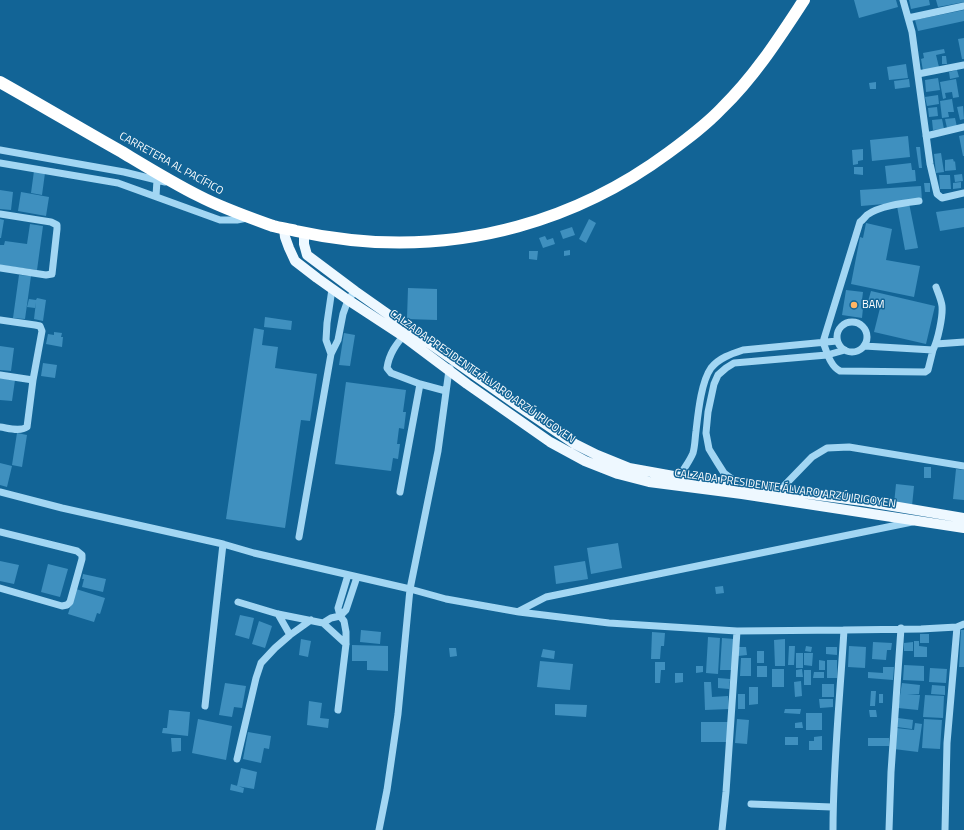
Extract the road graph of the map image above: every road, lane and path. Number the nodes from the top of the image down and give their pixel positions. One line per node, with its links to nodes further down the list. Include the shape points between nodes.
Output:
1 (804, 0): 20 (highway, CARRETERA AL PACÍFICO, via 756,70 722,109 657,162 592,199 522,226 481,236 449,240 417,243 364,242)
2 (903, 0): 4 (street)
3 (964, 6): 4 (street)
4 (908, 18): 6 (street)
5 (964, 65): 6 (street)
6 (918, 74): 9 (street)
7 (0, 82): 13 (highway, CARRETERA AL PACÍFICO)
8 (964, 127): 9 (street)
9 (926, 136): 14 (street, via 937,194 942,198)
10 (0, 150): 12 (street)
11 (0, 163): 15 (street, via 118,183)
12 (157, 180): 13 (street); 15 (street)
13 (182, 187): 18 (highway, CARRETERA AL PACÍFICO, via 219,206)
14 (964, 193)
15 (156, 196): 18 (street, via 220,220)
16 (919, 201): 29 (street, via 873,212 860,222)
17 (0, 214): 21 (street, via 57,225 52,274)
18 (249, 217): 19 (highway, CARRETERA AL PACÍFICO)
19 (284, 229): 20 (highway, CARRETERA AL PACÍFICO); 23 (main road, CALZADA PRESIDENTE ÁLVARO ARZÚ IRIGOYEN, via 295,261)
20 (304, 233): 24 (main road, CALZADA PRESIDENTE ÁLVARO ARZÚ IRIGOYEN, via 307,255)
21 (0, 268)
22 (936, 287): 32 (street, via 942,311)
23 (332, 289): 25 (main road, CALZADA PRESIDENTE ÁLVARO ARZÚ IRIGOYEN); 34 (street, via 326,340)
24 (355, 291): 25 (street); 27 (main road, CALZADA PRESIDENTE ÁLVARO ARZÚ IRIGOYEN)
25 (348, 300): 27 (main road, CALZADA PRESIDENTE ÁLVARO ARZÚ IRIGOYEN); 34 (street, via 338,340)
26 (0, 320): 40 (street, via 40,326 42,331)
27 (407, 333): 37 (main road, CALZADA PRESIDENTE ÁLVARO ARZÚ IRIGOYEN); 41 (street, via 396,345 387,368 391,373)
28 (837, 341): 29 (street); 31 (street, via 840,328 846,323 855,323 865,330 867,338); 33 (street)
29 (823, 342): 35 (street); 36 (street, via 743,350)
30 (964, 342): 32 (street)
31 (864, 346): 32 (street, via 925,350); 33 (street, via 857,351)
32 (935, 347): 35 (street, via 928,370 925,372 840,371 835,369)
33 (845, 350): 35 (street)
34 (331, 354): 56 (street)
35 (827, 355): 38 (street, via 734,363)
36 (718, 362): 38 (street); 45 (street, via 705,379)
37 (451, 366): 42 (street); 47 (main road, CALZADA PRESIDENTE ÁLVARO ARZÚ IRIGOYEN, via 467,384 573,455 597,467 628,477 650,482)
38 (726, 368): 44 (street, via 718,375 714,384)
39 (0, 375): 40 (street)
40 (33, 380): 43 (street, via 27,427 20,430)
41 (420, 384): 42 (street); 51 (street)
42 (446, 391): 61 (street, via 438,451)
43 (0, 427)
44 (706, 433): 45 (street); 48 (street, via 709,449 724,473)
45 (695, 434): 47 (street, via 693,451)
46 (964, 466): 49 (street, via 849,447 826,448 812,457)
47 (677, 481): 48 (main road, CALZADA PRESIDENTE ÁLVARO ARZÚ IRIGOYEN); 53 (main road, CALZADA PRESIDENTE ÁLVARO ARZÚ IRIGOYEN, via 742,494)
48 (739, 484): 49 (main road, CALZADA PRESIDENTE ÁLVARO ARZÚ IRIGOYEN)
49 (780, 490): 52 (main road, CALZADA PRESIDENTE ÁLVARO ARZÚ IRIGOYEN)
50 (0, 492): 57 (street)
51 (400, 492)
52 (964, 518)
53 (918, 521): 54 (main road, CALZADA PRESIDENTE ÁLVARO ARZÚ IRIGOYEN); 63 (street, via 546,597)
54 (964, 528)
55 (0, 532): 60 (street, via 77,551 82,555 70,602 67,605 62,606)
56 (299, 537)
57 (223, 544): 58 (street); 74 (street)
58 (348, 575): 59 (street); 65 (street, via 338,608)
59 (357, 577): 61 (street); 65 (street, via 346,610)
60 (0, 588)
61 (410, 589): 63 (street, via 446,599); 79 (street, via 398,714)
62 (238, 602): 64 (street)
63 (519, 612): 71 (street, via 609,623)
64 (278, 614): 66 (street); 72 (street)
65 (340, 616): 67 (street); 73 (street, via 344,622)
66 (311, 620): 67 (street); 72 (street)
67 (323, 623): 73 (street)
68 (960, 626): 69 (street); 83 (street, via 947,743)
69 (901, 628): 70 (street); 82 (street)
70 (844, 630): 71 (street); 78 (street)
71 (737, 631): 80 (street)
72 (290, 635): 76 (street, via 261,663)
73 (346, 644): 75 (street)
74 (205, 706)
75 (338, 710)
76 (237, 759)
77 (751, 804): 78 (street)
78 (832, 807): 81 (street)
79 (379, 830)
80 (722, 830)
81 (833, 830)
82 (889, 830)
83 (945, 830)

